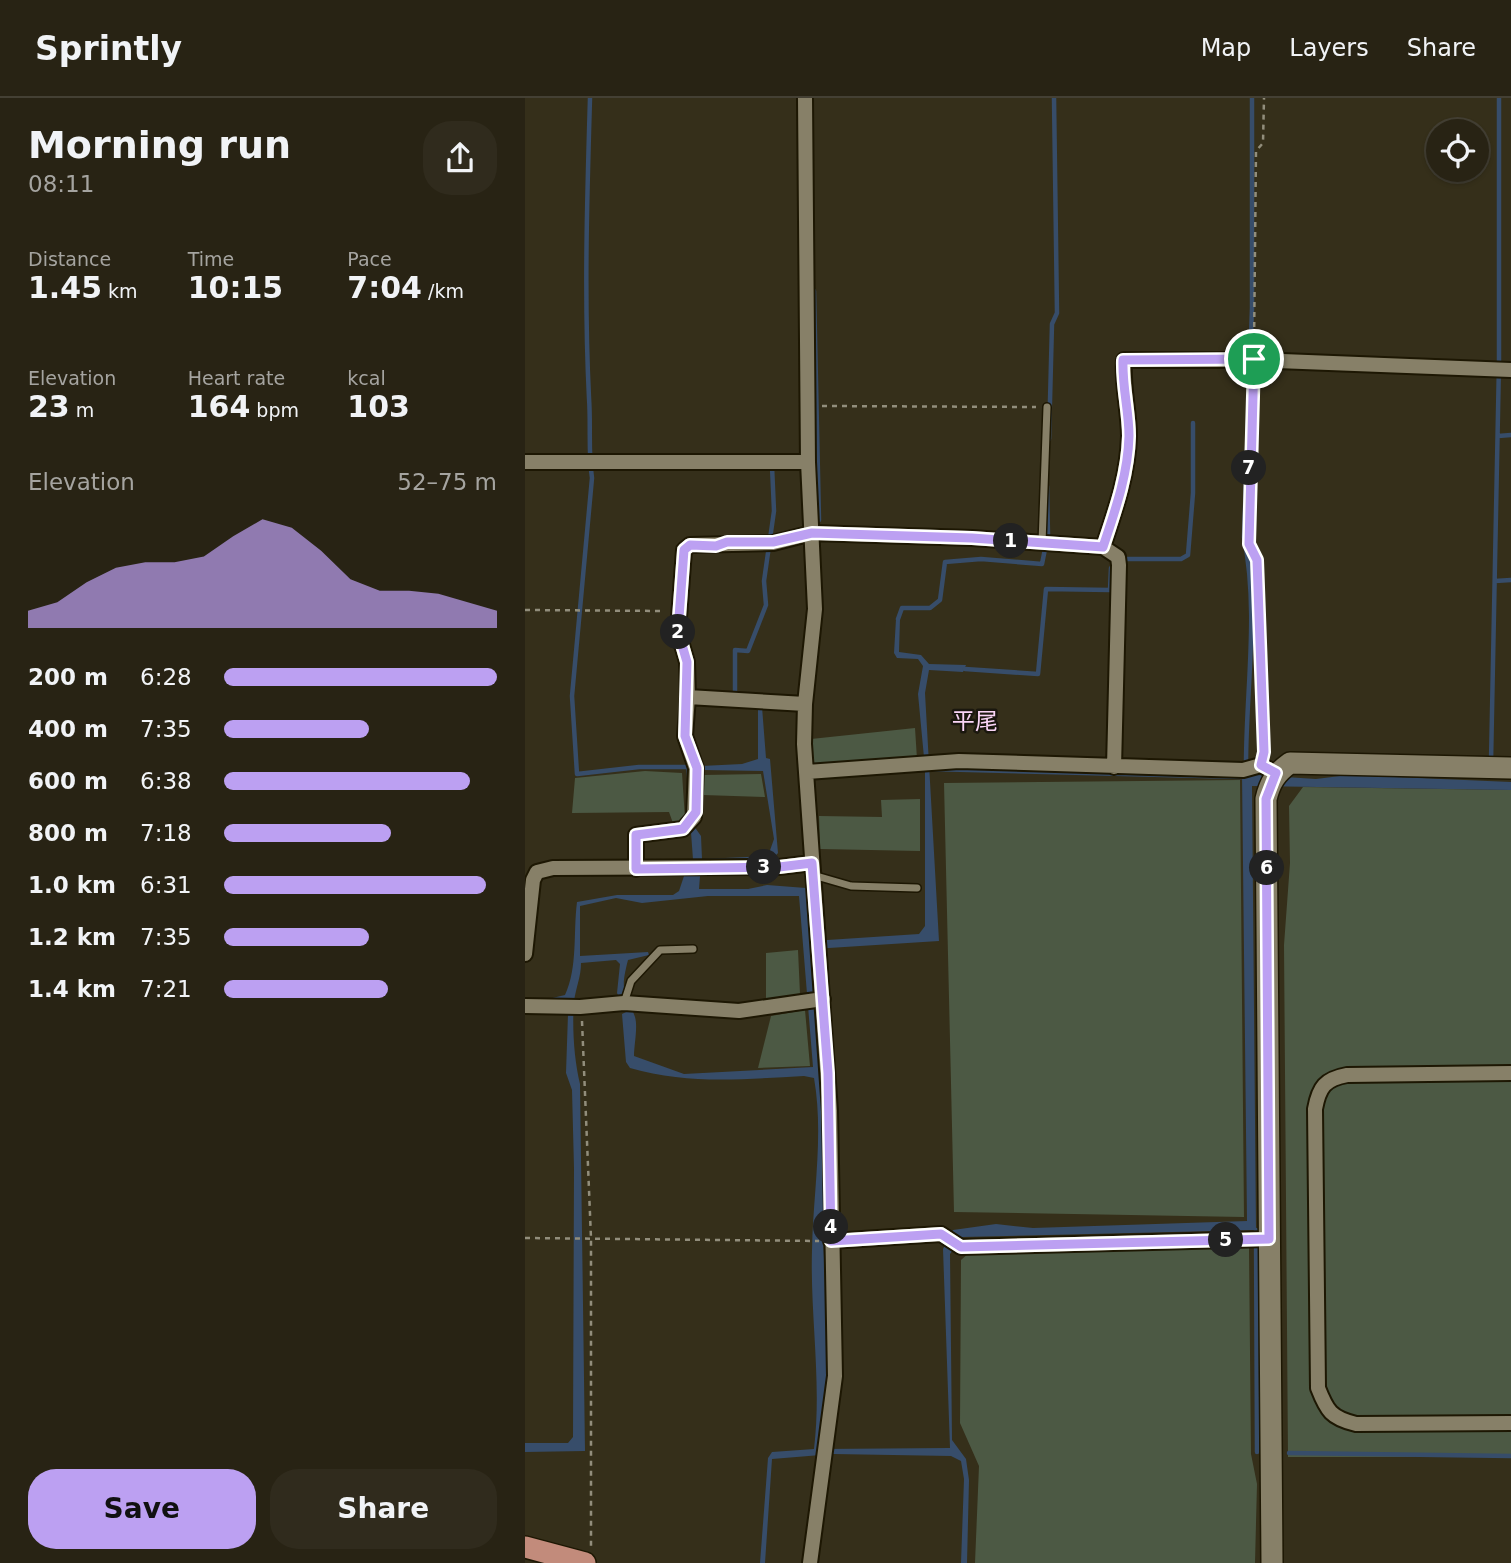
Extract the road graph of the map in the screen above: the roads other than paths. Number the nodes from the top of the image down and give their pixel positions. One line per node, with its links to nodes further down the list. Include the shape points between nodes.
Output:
1 (804, 98): 5 (street)
2 (1502, 370): 8 (street, via 1249,359 1123,360 1127,461)
3 (1047, 407): 7 (lane)
4 (525, 462): 5 (street)
5 (808, 462): 6 (street)
6 (812, 533): 7 (street); 9 (street, via 768,543 690,545 684,550 678,631 687,662); 10 (street, via 815,609)
7 (1047, 543): 8 (street)
8 (1103, 547): 11 (street, via 1119,561)
9 (688, 697): 10 (street); 15 (street, via 685,736 697,768 691,821 683,829 636,835)
10 (805, 704): 13 (street)
11 (1114, 767): 13 (street, via 927,762); 14 (street)
12 (1499, 768): 14 (street, via 1290,762)
13 (807, 772): 16 (street)
14 (1259, 774): 24 (street)
15 (636, 869): 16 (street); 19 (street, via 553,867 537,872)
16 (812, 869): 17 (lane, via 851,886); 20 (street)
17 (917, 888)
18 (693, 949): 21 (lane, via 660,950 631,981)
19 (525, 954)
20 (823, 999): 21 (street, via 739,1011); 25 (street)
21 (625, 1001): 22 (street, via 580,1007)
22 (525, 1006)
23 (1507, 1073): 26 (street, via 1347,1075 1329,1079 1318,1092 1315,1109 1318,1388 1325,1406 1337,1420 1356,1424)
24 (1260, 1239): 25 (street, via 959,1246 941,1234); 30 (street)
25 (831, 1241): 29 (street, via 835,1376)
26 (1500, 1424)
27 (525, 1547): 28 (main road)
28 (588, 1557)
29 (810, 1563)
30 (1272, 1563)

